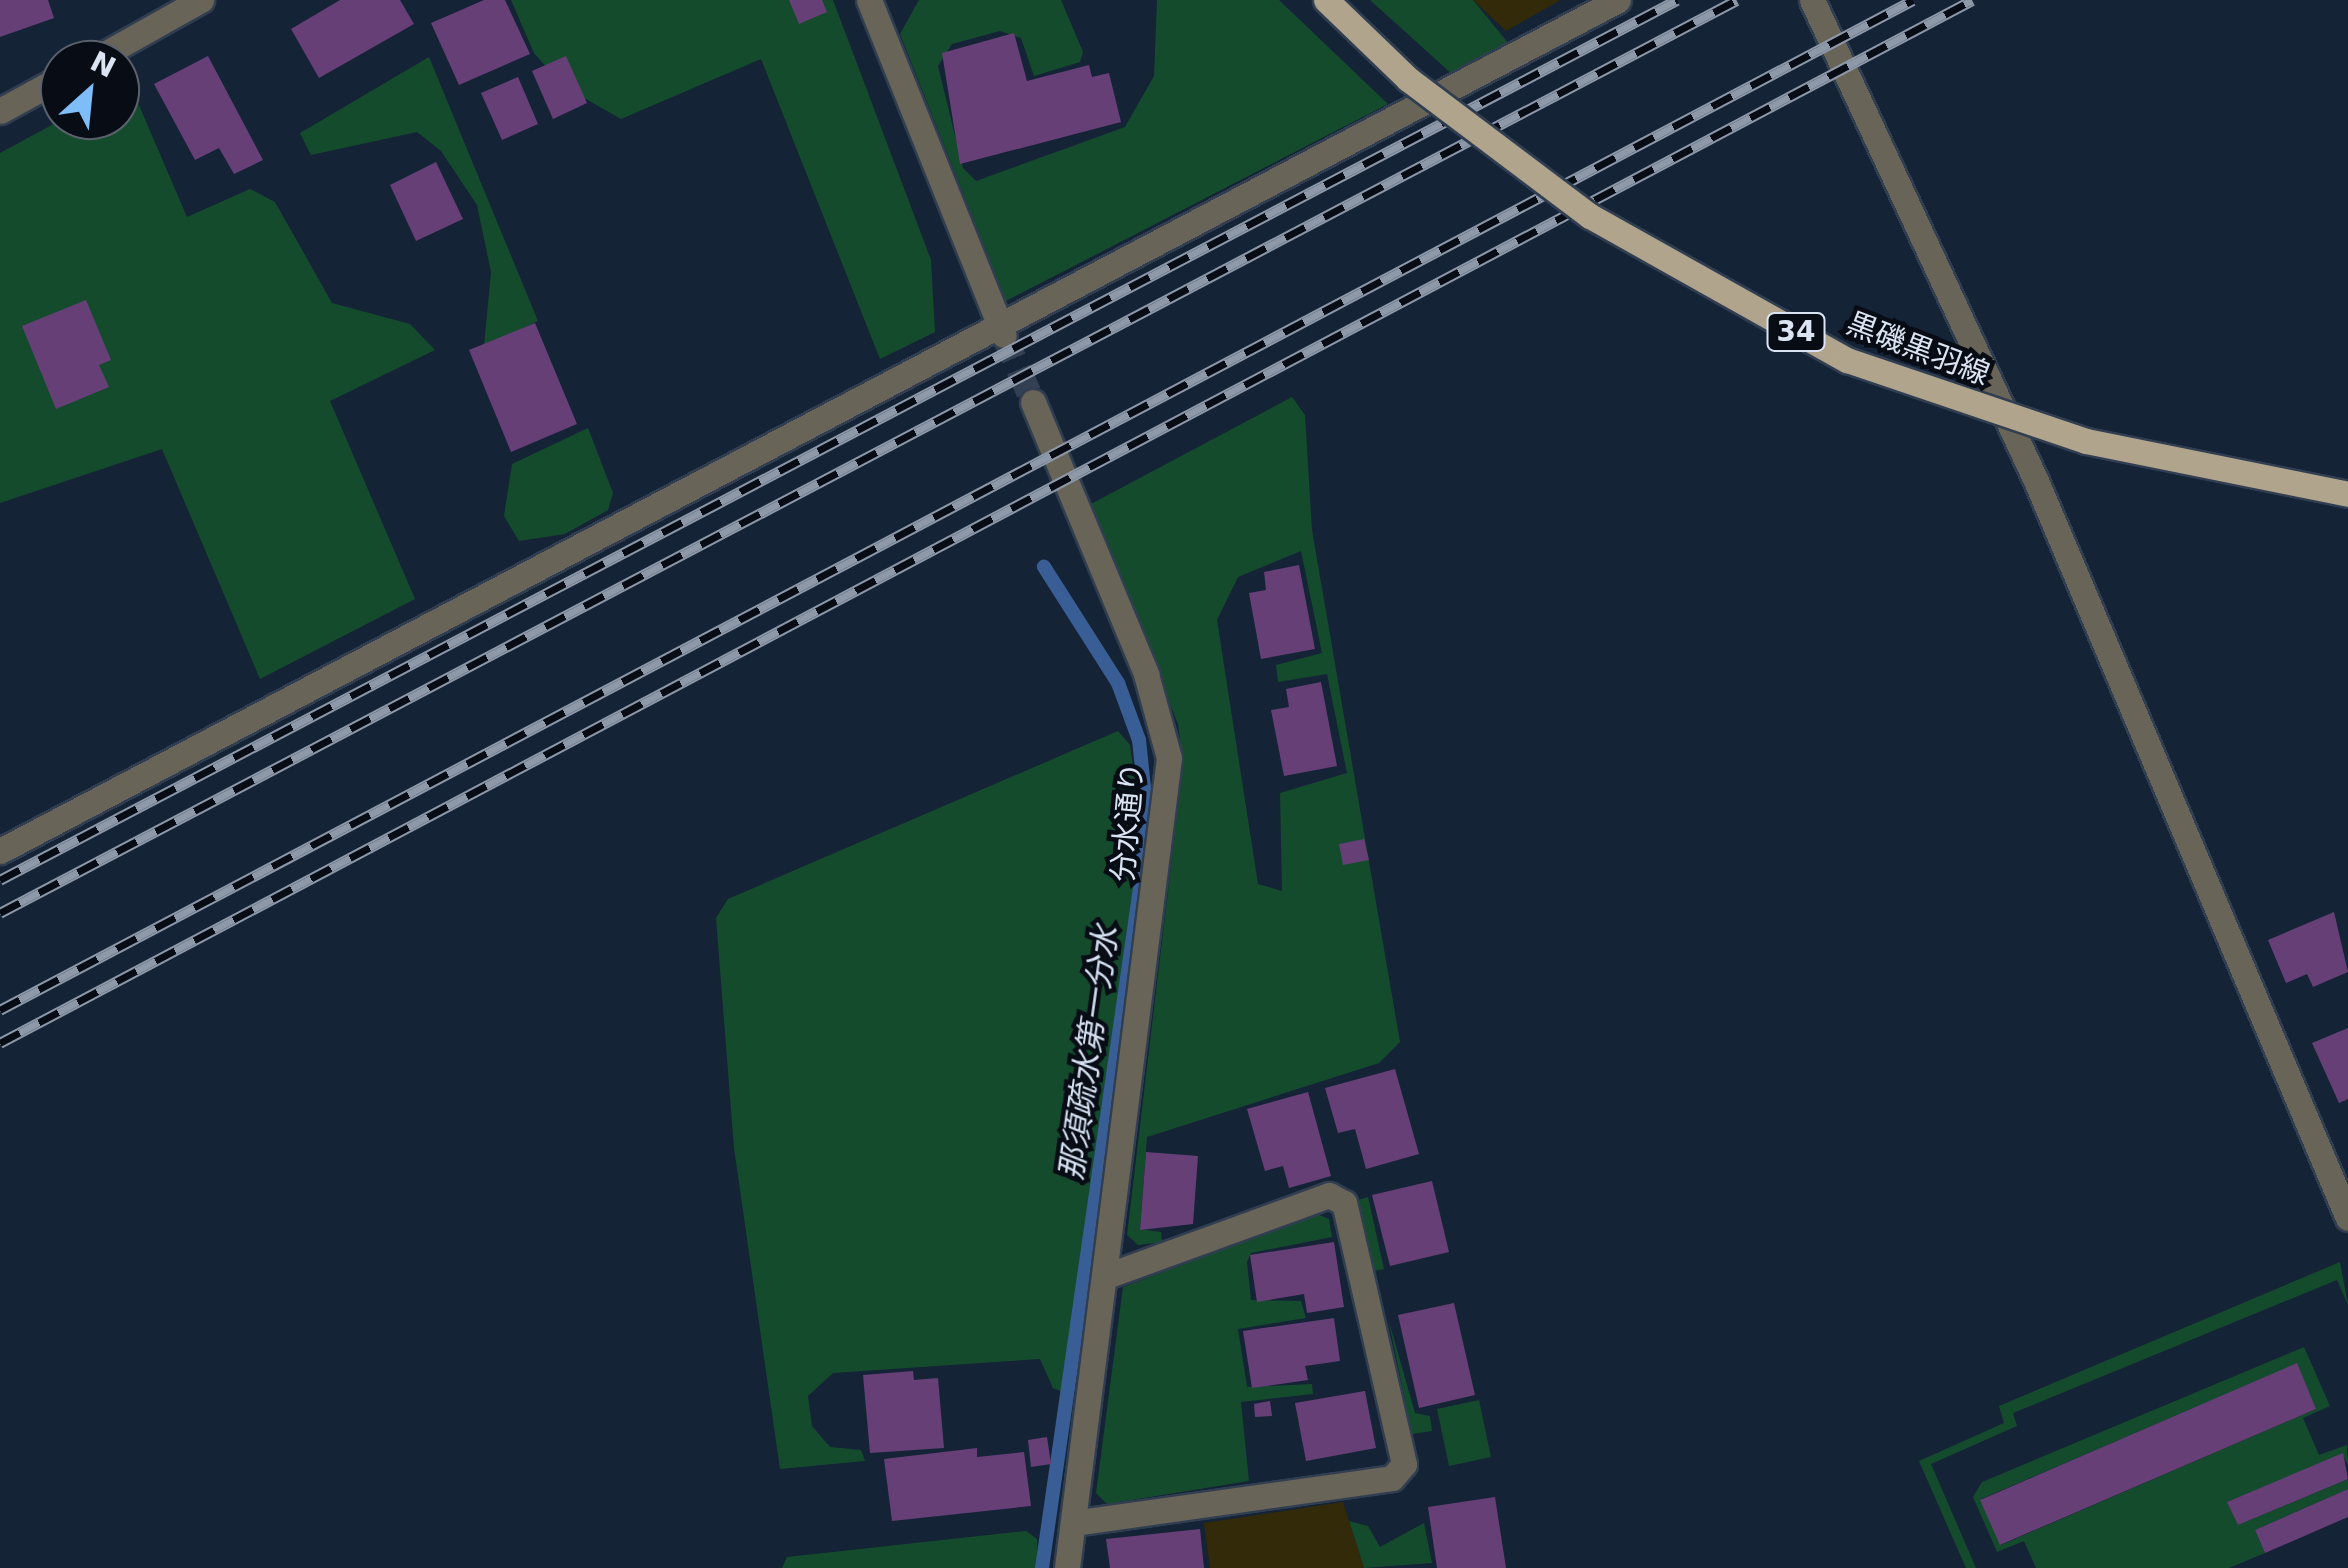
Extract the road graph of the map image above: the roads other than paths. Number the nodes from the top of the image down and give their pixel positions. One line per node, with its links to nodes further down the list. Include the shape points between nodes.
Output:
1 (201, 0): 6 (street)
2 (868, 0): 9 (street)
3 (1326, 0): 11 (main road, 黒磯黒羽線 / 34, bridge, via 1408,79 1590,216 1847,360 2086,441)
4 (1618, 0): 9 (street)
5 (1812, 0): 13 (street, via 2037,483)
6 (130, 40)
7 (40, 89): 8 (street)
8 (0, 112)
9 (1001, 328): 12 (street)
10 (1033, 402): 14 (street, 分水通り, via 1146,674 1168,758)
11 (2348, 494)
12 (0, 850)
13 (2348, 1218)
14 (1109, 1275): 15 (street, 分水通り); 15 (street, via 1329,1195 1344,1204 1404,1464 1392,1478)
15 (1073, 1523): 16 (street, 分水通り)
16 (1066, 1568)

